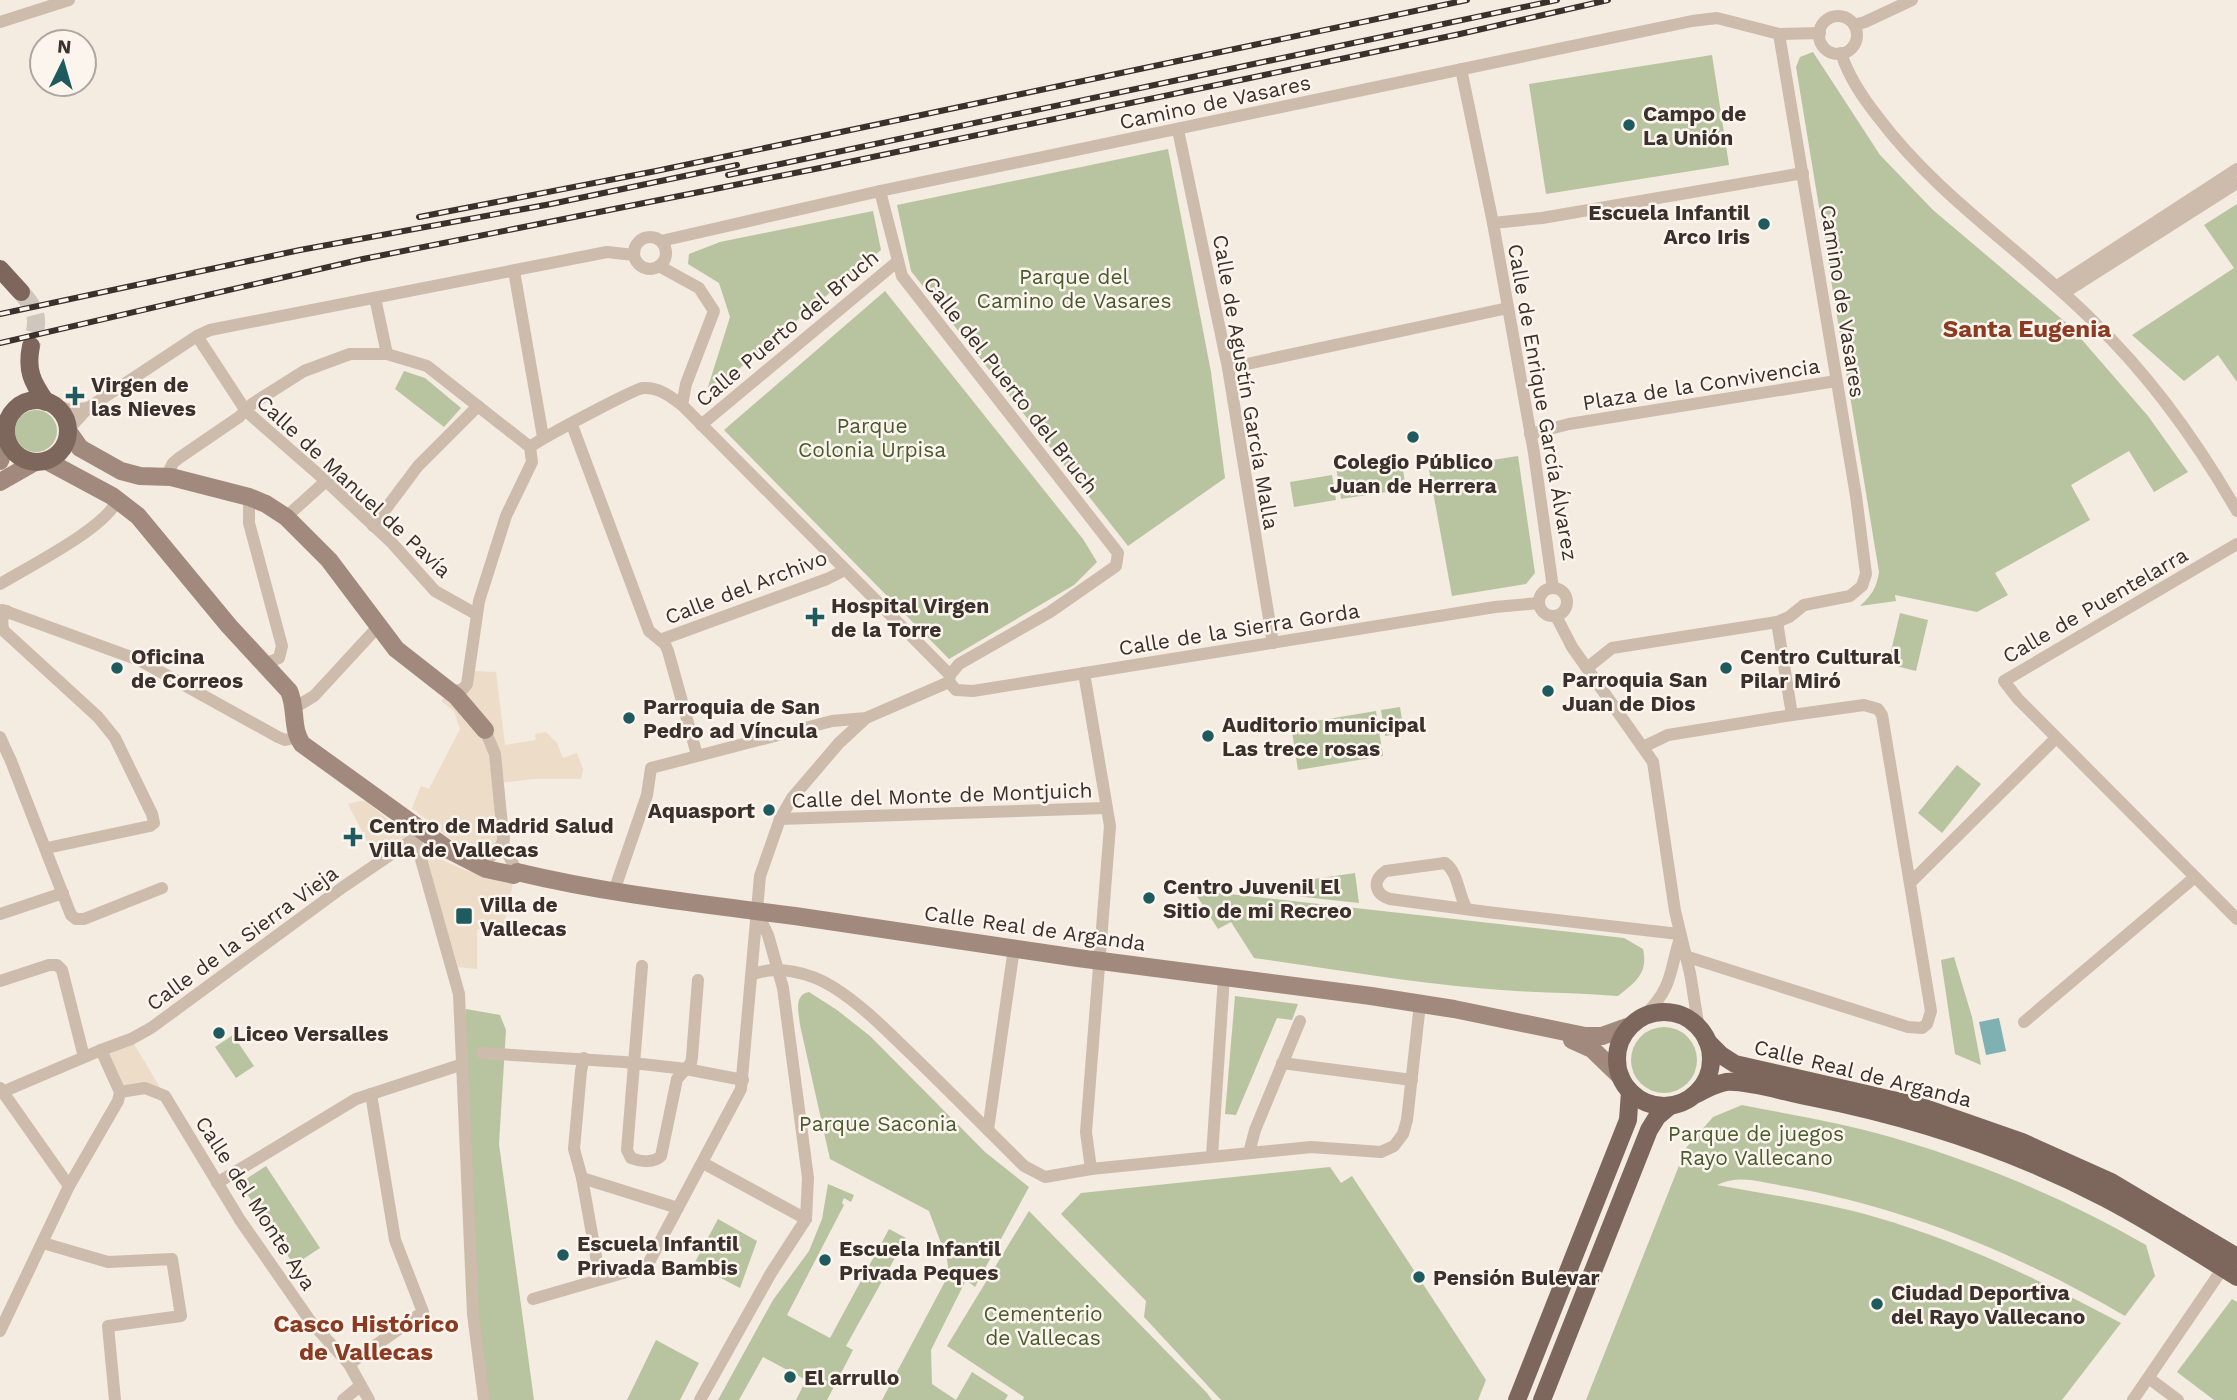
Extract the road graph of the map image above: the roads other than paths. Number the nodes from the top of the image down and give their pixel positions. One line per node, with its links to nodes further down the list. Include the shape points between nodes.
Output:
1 (69, 0): 3 (street)
2 (1912, 0): 4 (street)
3 (0, 22)
4 (1854, 24): 5 (street, via 1833,16); 7 (street, via 1854,45)
5 (1820, 33): 6 (street, Camino de Vasares); 7 (street, via 1827,51)
6 (1779, 34): 8 (street, Camino de Vasares, via 1710,18); 11 (street, Camino de Vasares)
7 (1842, 53): 21 (street, via 1853,82 1918,166)
8 (1461, 69): 9 (street, Camino de Vasares); 14 (street, Calle de Enrique García Álvarez)
9 (1178, 130): 13 (street, Camino de Vasares); 28 (street, Calle de Agustín García Malla)
10 (2237, 169): 21 (street)
11 (1802, 173): 14 (street); 29 (street, Camino de Vasares)
12 (2237, 183): 21 (street)
13 (880, 191): 15 (street, Camino de Vasares); 17 (street, Calle del Puerto del Bruch)
14 (1493, 223): 24 (street, Calle de Enrique García Álvarez)
15 (660, 241): 16 (street, via 645,238); 18 (street, via 666,254)
16 (634, 255): 18 (street, via 644,268); 20 (street, via 607,252)
17 (898, 261): 36 (street, Calle Puerto del Bruch); 67 (street, Calle del Puerto del Bruch, via 902,276 931,315 1118,553 1115,566 1050,612 959,664)
18 (659, 267): 31 (street, via 699,288 714,311)
19 (0, 269): 22 (main road)
20 (514, 271): 23 (street); 40 (street)
21 (2060, 289): 49 (street, via 2150,384)
22 (21, 292)
23 (375, 298): 25 (street, via 225,327); 27 (street)
24 (1508, 308): 28 (street); 39 (street, Calle de Enrique García Álvarez)
25 (197, 337): 33 (street); 34 (street, Calle de Manuel de Pavía)
26 (31, 346): 30 (main road, via 29,373)
27 (387, 354): 32 (street, via 427,366); 34 (street, via 350,354 313,368)
28 (1228, 368): 63 (street, Calle de Agustín García Malla)
29 (1836, 382): 39 (street, Plaza de la Convivencia); 60 (street, Camino de Vasares, via 1866,574 1862,586 1850,596 1804,605)
30 (50, 403): 33 (street, via 71,410); 37 (main road, via 19,406); 38 (main road, via 65,419)
31 (682, 405): 35 (street, via 664,391 640,388); 36 (street)
32 (478, 407): 41 (street); 51 (street, via 418,466)
33 (88, 408): 38 (street)
34 (246, 411): 44 (street, via 179,458); 45 (street, Calle de Manuel de Pavía)
35 (572, 425): 40 (street); 62 (street, via 649,631)
36 (701, 425): 53 (street)
37 (4, 429): 42 (street); 43 (main road, via 11,449 20,458)
38 (68, 431): 43 (main road, via 62,449); 44 (street, via 80,447 121,471)
39 (1530, 434): 55 (street, Calle de Enrique García Álvarez)
40 (543, 437): 41 (street)
41 (531, 450): 58 (street, via 530,468 506,516)
42 (0, 461)
43 (41, 461): 46 (street); 48 (street)
44 (166, 477): 47 (street)
45 (326, 481): 50 (street); 51 (street, Calle de Manuel de Pavía)
46 (0, 482)
47 (249, 497): 50 (street); 64 (street, via 249,523 282,646 279,658)
48 (117, 499): 54 (street, via 97,525); 64 (street, via 138,516)
49 (2237, 511)
50 (286, 517): 61 (street, via 329,560)
51 (373, 526): 58 (street, Calle de Manuel de Pavía, via 435,591)
52 (2237, 544): 75 (street, Calle de Puentelarra, via 2004,681)
53 (845, 570): 62 (street, Calle del Archivo); 67 (street)
54 (0, 584)
55 (1553, 588): 56 (street, via 1545,591); 59 (street, via 1567,598 1567,608)
56 (1539, 603): 59 (street, via 1545,614); 63 (street, Calle de la Sierra Gorda)
57 (3, 610): 74 (street, via 139,660 278,737); 82 (street, via 3,630 115,738 153,823)
58 (476, 614): 68 (street, via 467,684)
59 (1556, 616): 65 (street)
60 (1777, 622): 65 (street, via 1612,648); 70 (street)
61 (382, 631): 68 (street, via 403,655); 69 (street, via 374,631 314,696)
62 (660, 640): 77 (street, via 668,651)
63 (1273, 643): 66 (street, Calle de la Sierra Gorda)
64 (264, 664): 69 (street, via 289,691)
65 (1587, 668): 76 (street)
66 (1084, 673): 67 (street, Calle de la Sierra Gorda, via 973,691 956,690); 78 (street)
67 (949, 678): 71 (street)
68 (451, 692): 72 (street)
69 (294, 708): 74 (street)
70 (1792, 715): 76 (street, via 1668,735); 86 (street, via 1864,705 1878,709)
71 (866, 718): 77 (street, via 832,721); 79 (street, via 792,798)
72 (485, 730): 81 (street, via 495,754)
73 (0, 737): 82 (street)
74 (297, 737): 80 (street, Calle Real de Arganda)
75 (2056, 738): 85 (street, Calle de Puentelarra); 86 (street)
76 (1643, 747): 94 (street, via 1653,762)
77 (697, 755): 88 (street, via 651,768 647,795)
78 (1105, 808): 79 (street, Calle del Monte de Montjuich); 97 (street, via 1110,826)
79 (780, 819): 91 (street, via 760,876)
80 (416, 832): 83 (street, Calle Real de Arganda); 111 (street, Calle de la Sierra Vieja, via 151,1028); 117 (street, via 456,976)
81 (504, 837): 83 (street, via 491,858); 84 (street, via 506,853)
82 (47, 848): 89 (street)
83 (475, 862): 84 (street, Calle Real de Arganda, via 486,869)
84 (517, 872): 88 (street, Calle Real de Arganda)
85 (2195, 877): 93 (street, Calle de Puentelarra); 107 (street)
86 (1910, 883): 96 (street, via 1931,1011 1922,1028)
87 (162, 888): 89 (street, via 84,919 71,915)
88 (614, 891): 91 (street, Calle Real de Arganda)
89 (63, 893): 92 (street)
90 (1467, 909): 90 (street, via 1382,897 1376,882 1386,871 1445,863 1454,873); 94 (street)
91 (757, 912): 95 (street, Calle Real de Arganda); 99 (street); 100 (street)
92 (0, 914)
93 (2237, 919)
94 (1679, 936): 96 (street); 105 (street, via 1668,985)
95 (1014, 948): 97 (street, Calle Real de Arganda); 127 (street)
96 (1685, 956): 110 (street)
97 (1100, 961): 101 (street, Calle Real de Arganda); 131 (street, via 1086,1132)
98 (642, 966): 115 (street)
99 (779, 971): 100 (street); 127 (street, via 813,976 853,1001); 136 (street, via 803,1133 809,1190)
100 (752, 975): 119 (street)
101 (1224, 977): 104 (street, Calle Real de Arganda); 129 (street)
102 (698, 980): 118 (street, via 692,1057)
103 (0, 981): 113 (street, via 57,965)
104 (1420, 1004): 109 (street, Calle Real de Arganda); 120 (street)
105 (1646, 1014): 108 (main road); 110 (main road, via 1676,1015)
106 (1300, 1021): 116 (street)
107 (2024, 1023)
108 (1628, 1027): 109 (street, Calle Real de Arganda, via 1593,1037); 121 (main road, via 1618,1052)
109 (1546, 1029): 121 (street, Calle Real de Arganda, via 1592,1049)
110 (1703, 1035): 124 (main road, via 1710,1049 1710,1066); 138 (main road, Calle Real de Arganda, via 1735,1064 1919,1106 2022,1142 2111,1182)
111 (101, 1049): 113 (street, Calle de la Sierra Vieja); 125 (street)
112 (482, 1053): 114 (street)
113 (84, 1057): 122 (street, Calle de la Sierra Vieja)
114 (584, 1058): 115 (street); 132 (street, via 575,1149)
115 (634, 1063): 118 (street); 118 (street, via 627,1150 636,1160 652,1161 661,1156 677,1079)
116 (1282, 1063): 120 (street); 128 (street)
117 (463, 1064): 123 (street); 148 (street, via 473,1314)
118 (686, 1069): 119 (street)
119 (743, 1080): 130 (street, via 738,1099)
120 (1412, 1080): 128 (street, via 1404,1135 1381,1152 1311,1147)
121 (1626, 1085): 126 (main road, via 1649,1103); 150 (main road, via 1631,1107 1625,1127)
122 (1, 1091): 134 (street)
123 (371, 1094): 133 (street); 142 (street, via 395,1240 424,1312)
124 (1696, 1094): 126 (main road); 138 (main road, Calle Real de Arganda, via 1735,1082 1915,1122 1997,1150 2104,1197)
125 (119, 1096): 133 (street, Calle del Monte Aya, via 145,1088 165,1096); 134 (street)
126 (1670, 1106): 151 (main road, via 1649,1130)
127 (988, 1130): 131 (street, via 1024,1166 1045,1177)
128 (1249, 1153): 129 (street)
129 (1212, 1156): 131 (street)
130 (703, 1163): 135 (street); 136 (street)
131 (1091, 1169)
132 (582, 1178): 135 (street); 139 (street)
133 (217, 1183): 142 (street, Calle del Monte Aya, via 311,1322)
134 (69, 1186): 137 (street)
135 (678, 1208): 139 (street, via 647,1266)
136 (806, 1219): 149 (street)
137 (43, 1243): 141 (street); 145 (street, via 108,1262 172,1259 181,1316 108,1326)
138 (2232, 1268): 143 (street, via 2192,1311)
139 (600, 1279): 140 (street)
140 (533, 1299)
141 (0, 1331)
142 (349, 1364): 144 (street, Calle del Monte Aya)
143 (2150, 1378): 152 (street); 153 (street)
144 (360, 1386): 146 (street); 147 (street, Calle del Monte Aya)
145 (115, 1400)
146 (343, 1400)
147 (369, 1400)
148 (484, 1400)
149 (699, 1400)
150 (1517, 1400)
151 (1542, 1400)
152 (2133, 1400)
153 (2178, 1400)

